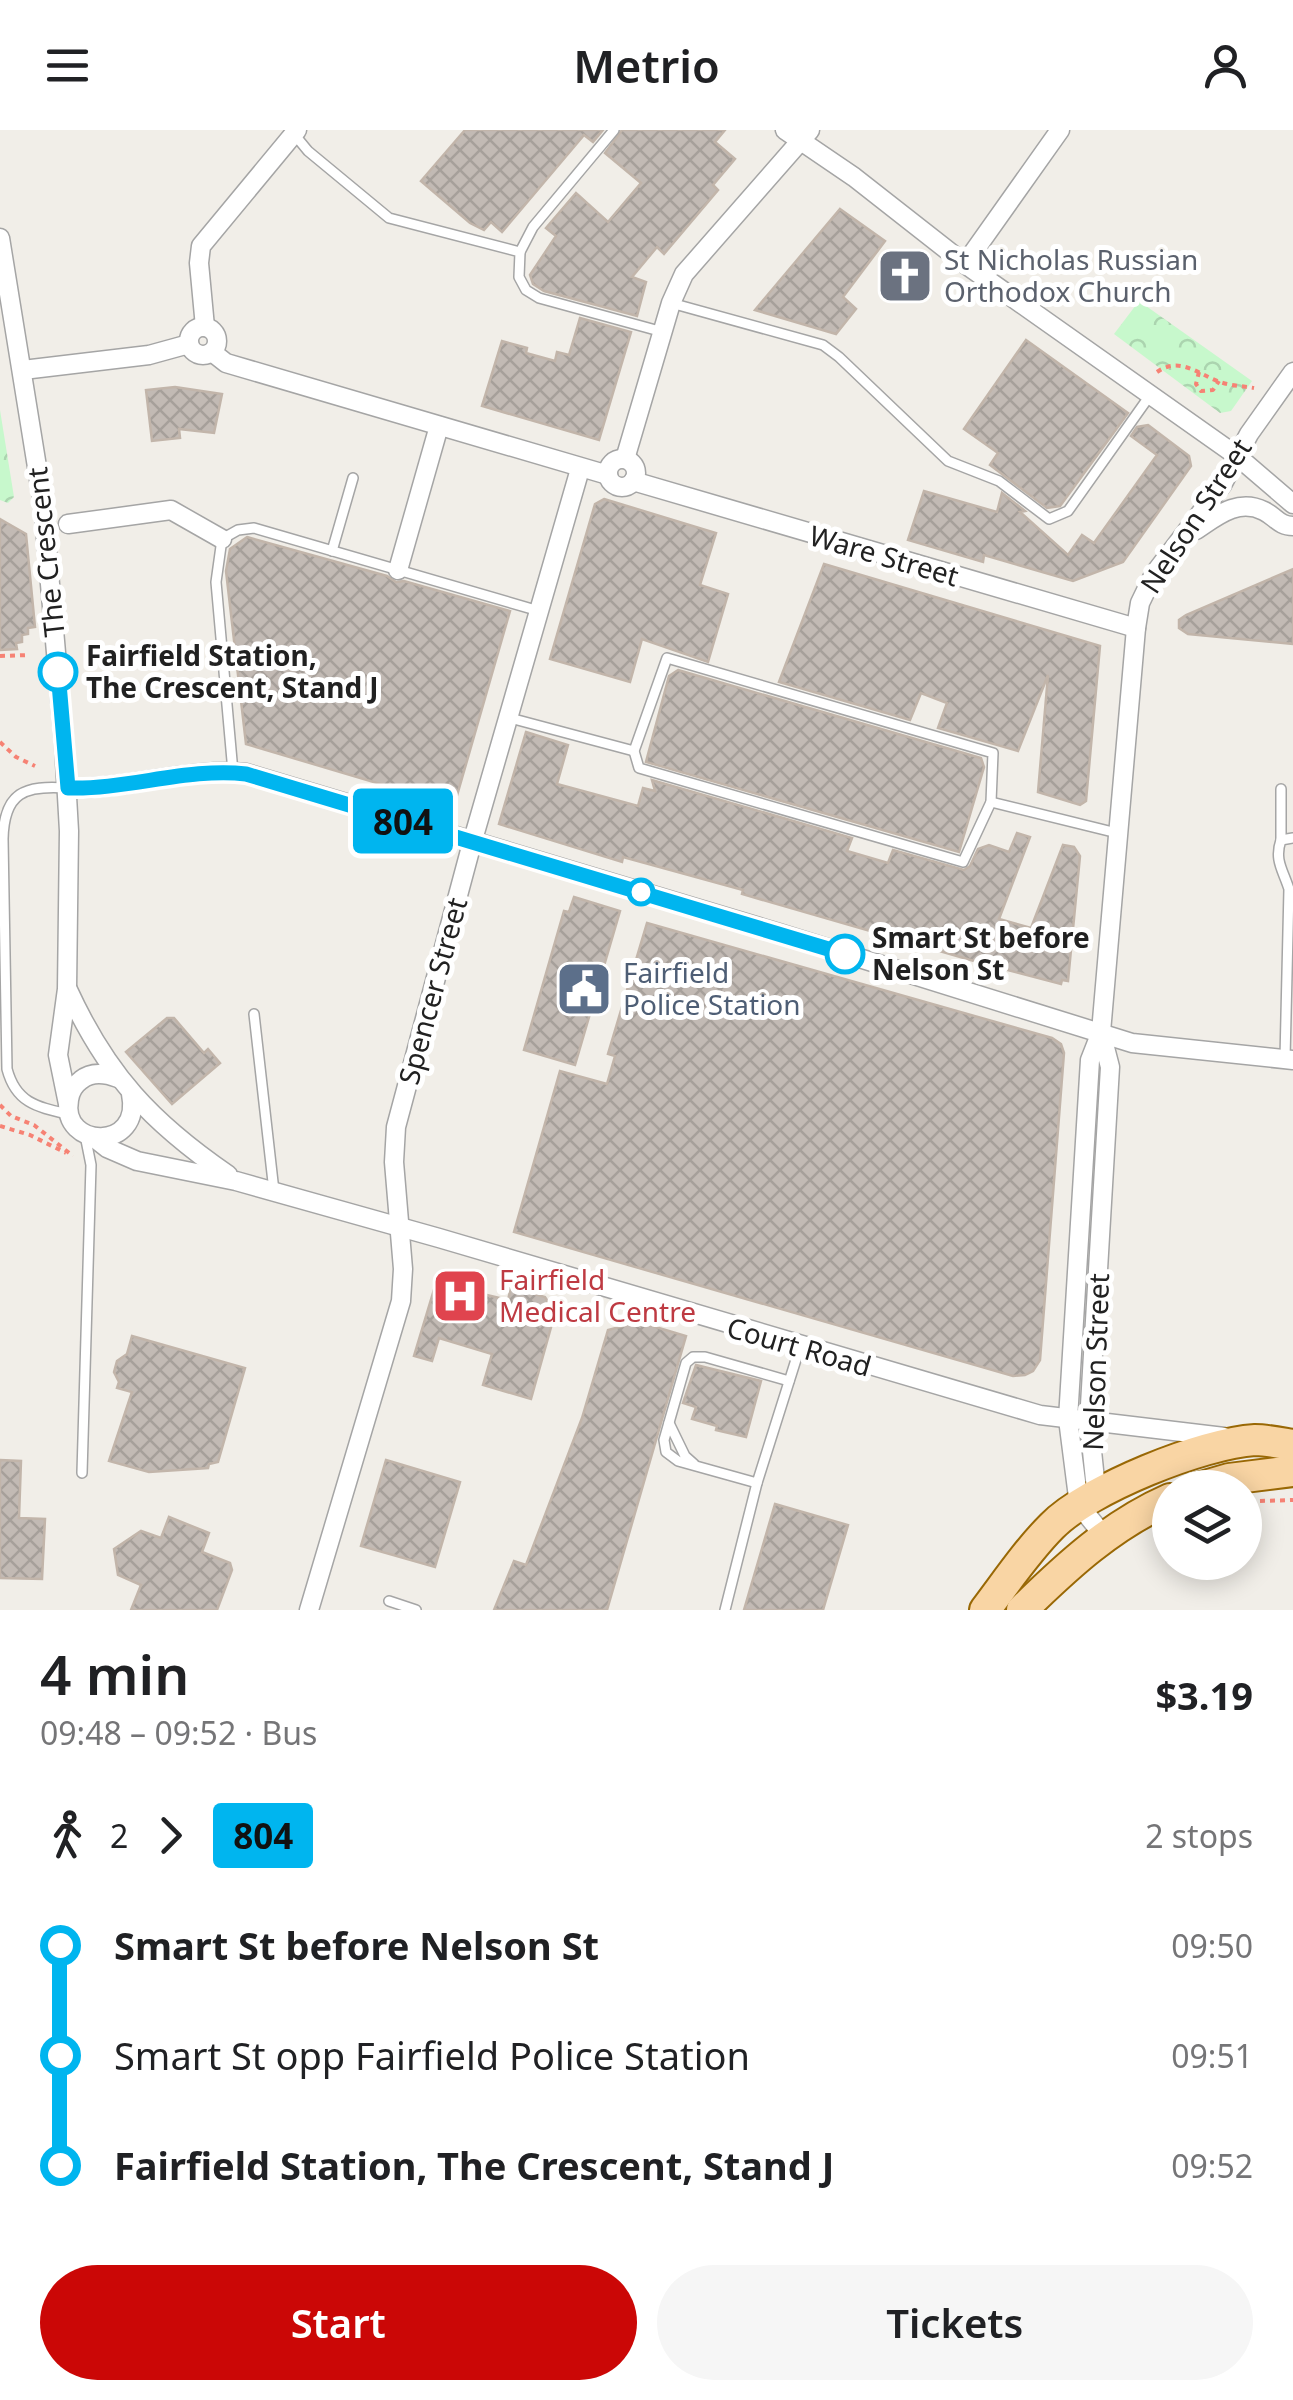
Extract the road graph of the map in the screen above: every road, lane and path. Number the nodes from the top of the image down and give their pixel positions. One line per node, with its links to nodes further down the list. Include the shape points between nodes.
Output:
1 (614, 130): 6 (lane)
2 (1060, 130): 7 (street)
3 (293, 131): 6 (lane, via 389,218); 9 (street, via 201,246)
4 (798, 134): 7 (street); 8 (street, via 684,274)
5 (0, 238): 13 (street, The Crescent)
6 (520, 252): 10 (lane, via 518,277 534,295)
7 (965, 264): 19 (street)
8 (672, 303): 10 (street); 19 (lane, via 823,345 948,462 998,481 1049,519 1068,511)
9 (205, 327): 11 (street, via 194,329); 12 (street, via 218,340)
10 (663, 332): 22 (street)
11 (189, 344): 12 (street, via 198,354); 13 (street)
12 (212, 352): 20 (street, via 226,364)
13 (23, 370): 43 (street, The Crescent)
14 (1157, 372): 15 (path, via 1176,365)
15 (1199, 372): 17 (path); 17 (path, via 1201,391)
16 (1293, 372): 21 (street, Nelson Street)
17 (1218, 381): 18 (path)
18 (1254, 388)
19 (1151, 394): 21 (street)
20 (439, 426): 23 (street); 33 (street)
21 (1238, 456): 27 (street); 31 (street, Nelson Street)
22 (626, 459): 24 (street, via 611,464); 26 (street, via 634,467)
23 (580, 469): 24 (street); 34 (street, Spencer Street)
24 (608, 475): 26 (street, via 617,486)
25 (353, 478): 32 (lane)
26 (633, 482): 35 (street, Ware Street)
27 (1293, 504)
28 (68, 524): 30 (street, via 170,510)
29 (1293, 526): 31 (street, via 1258,509 1233,508)
30 (222, 539): 32 (lane, via 254,528); 42 (lane, via 216,582)
31 (1182, 540): 35 (street, Nelson Street, via 1145,591)
32 (332, 551): 33 (lane)
33 (398, 570): 34 (lane)
34 (539, 611): 38 (street, Spencer Street)
35 (1136, 628): 46 (street, Nelson Street)
36 (30, 655): 37 (path)
37 (0, 656)
38 (510, 718): 40 (lane); 49 (street, Spencer Street)
39 (0, 742): 41 (path)
40 (634, 751): 45 (lane, via 639,768 963,862); 45 (lane, via 668,658 993,753)
41 (35, 766)
42 (233, 772): 43 (street); 49 (street)
43 (68, 788): 50 (street, The Crescent); 57 (lane, via 38,786 21,793 8,810 3,839 10,1080 26,1102)
44 (1281, 789): 48 (lane)
45 (991, 802): 46 (lane)
46 (1116, 833): 52 (street, Nelson Street)
47 (1293, 838): 48 (lane)
48 (1280, 840): 53 (lane, via 1278,864 1289,888)
49 (472, 842): 52 (street); 64 (street, Spencer Street, via 396,1127)
50 (68, 990): 54 (street); 57 (street, via 58,1055)
51 (254, 1014): 63 (lane)
52 (1100, 1032): 53 (street, via 1132,1042); 67 (street, Nelson Street, via 1090,1060); 68 (street, Nelson Street, via 1110,1067)
53 (1289, 1059)
54 (118, 1078): 55 (street); 57 (street, via 100,1073 81,1080)
55 (130, 1094): 59 (street, via 128,1123 113,1135); 62 (street, Court Road)
56 (0, 1105): 60 (path)
57 (68, 1110): 59 (street)
58 (0, 1126): 60 (path)
59 (89, 1136): 62 (street, Court Road, via 137,1160); 72 (lane)
60 (73, 1156): 61 (path)
61 (79, 1160)
62 (236, 1182): 63 (street, Court Road)
63 (275, 1194): 64 (street, Court Road)
64 (399, 1228): 65 (street, Court Road); 81 (street, Spencer Street, via 403,1285 397,1318)
65 (800, 1348): 66 (lane); 67 (street, Court Road)
66 (789, 1381): 74 (lane); 74 (lane, via 693,1357 686,1362 666,1452)
67 (1068, 1419): 68 (street, Court Road); 75 (street, Nelson Street)
68 (1090, 1422): 69 (street, Court Road); 75 (street, Nelson Street)
69 (1254, 1440): 70 (main road); 75 (main road, via 1183,1458)
70 (1293, 1445)
71 (1293, 1471): 73 (main road)
72 (82, 1473)
73 (1262, 1474)
74 (757, 1483): 83 (lane)
75 (1088, 1500): 79 (street); 84 (main road, via 1054,1523)
76 (1293, 1500): 77 (path)
77 (1262, 1501)
78 (1152, 1507): 79 (main road)
79 (1104, 1536): 85 (main road)
80 (389, 1602): 82 (lane)
81 (309, 1610)
82 (416, 1610)
83 (725, 1610)
84 (985, 1610)
85 (1022, 1610)

